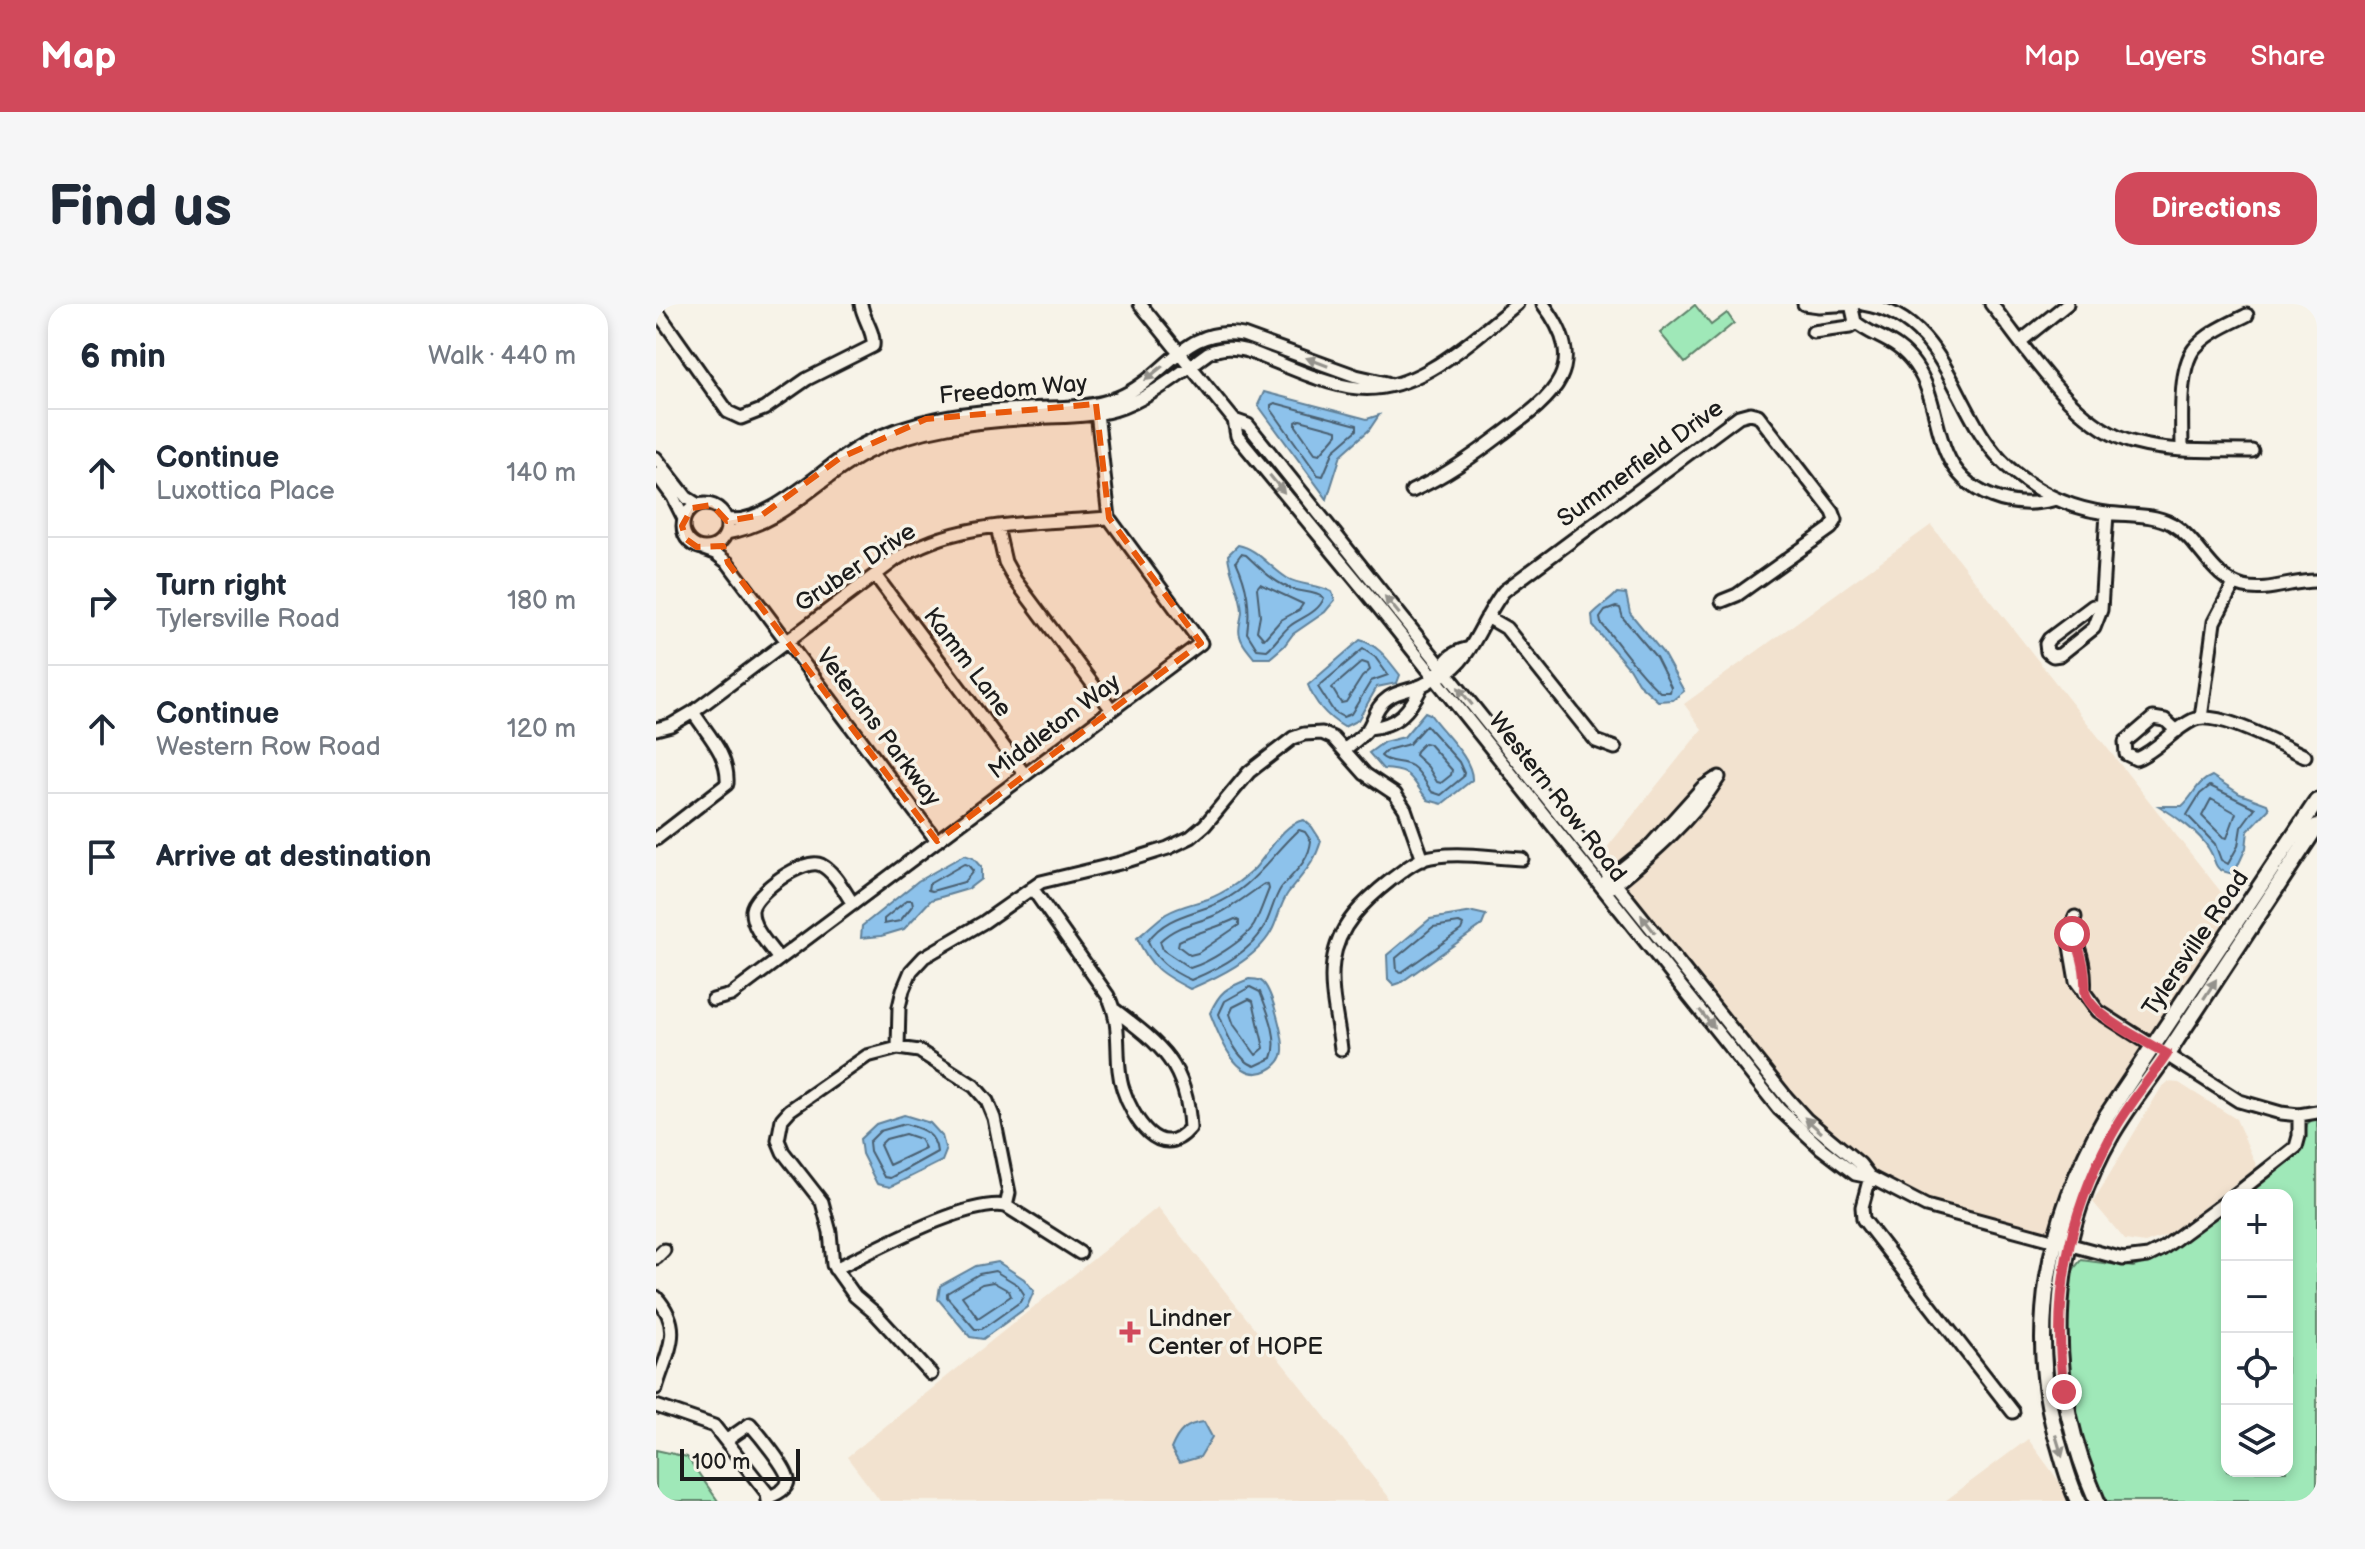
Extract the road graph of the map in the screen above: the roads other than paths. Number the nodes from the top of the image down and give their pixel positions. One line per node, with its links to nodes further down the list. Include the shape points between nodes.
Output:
1 (861, 304): 10 (street, via 873,346 741,418 728,412)
2 (1140, 304): 15 (street, Western Row Road)
3 (1517, 304): 17 (street, Freedom Way, via 1437,364)
4 (1543, 304): 25 (street, via 1558,325 1565,348 1564,367 1551,395 1465,462)
5 (1804, 304): 6 (street)
6 (1853, 304): 12 (street)
7 (1863, 304): 26 (street, via 1884,309 1923,336 1988,445 2023,479)
8 (1991, 304): 14 (street)
9 (2067, 304): 14 (street)
10 (656, 310)
11 (2247, 315): 21 (street, via 2205,339 2189,357)
12 (1855, 322): 13 (street); 26 (street, via 1892,342 1914,363 1929,389 1947,453 1967,482 2009,502)
13 (1813, 332)
14 (2021, 341): 21 (street, via 2090,422 2132,443)
15 (1180, 352): 16 (street, Western Row Road); 17 (street, Freedom Way, one-way to 15, via 1231,333 1207,335); 18 (street, Freedom Way, one-way to 18, via 1127,394)
16 (1187, 367): 17 (street, Freedom Way, via 1208,353 1231,348 1350,387); 18 (street, Freedom Way, via 1137,400 1113,410); 19 (street, Western Row Road)
17 (1392, 384)
18 (1097, 408): 20 (street, Freedom Way, via 957,424); 29 (street)
19 (1234, 420): 43 (street, Western Row Road, one-way to 19, via 1248,425); 44 (street, Western Row Road, one-way to 44, via 1237,436)
20 (887, 439): 31 (street, Freedom Way, via 840,458 762,515 745,521); 33 (street, Freedom Way, via 781,513)
21 (2182, 449): 22 (street)
22 (2252, 451)
23 (656, 458): 27 (street)
24 (656, 474): 30 (street)
25 (1412, 491)
26 (2056, 499): 28 (street)
27 (698, 505): 30 (street); 31 (street, via 718,508)
28 (2107, 513): 38 (street, via 2171,524); 40 (street)
29 (1109, 518): 32 (street, Gruber Drive); 46 (street, Middleton Way, via 1201,643)
30 (684, 519): 34 (street, via 686,539)
31 (726, 519): 33 (street)
32 (997, 527): 36 (street, Gruber Drive, via 955,532 923,544); 46 (street, via 1015,580)
33 (725, 535): 34 (street); 35 (street)
34 (704, 549): 35 (street, Veterans Parkway)
35 (728, 563): 42 (street, Veterans Parkway)
36 (875, 575): 42 (street, Gruber Drive); 55 (street, Kamm Lane)
37 (2317, 581): 38 (street, via 2261,588)
38 (2234, 584): 48 (street, via 2214,622)
39 (1722, 601): 41 (street, Summerfield Drive, via 1836,520 1758,415 1750,413 1739,416 1504,591)
40 (2101, 606): 40 (street, via 2094,628 2060,655 2047,652 2049,639 2093,606)
41 (1487, 617): 43 (street, Summerfield Drive, via 1479,635 1457,651); 52 (street, via 1506,628 1596,741)
42 (788, 640): 47 (street, Gruber Drive); 59 (street, Veterans Parkway)
43 (1444, 670): 44 (street); 62 (street, Western Row Road, one-way to 43)
44 (1435, 677): 45 (street); 64 (street, Western Row Road)
45 (1422, 686): 49 (street, via 1385,700); 49 (street, via 1402,717)
46 (1112, 710): 55 (street, Middleton Way)
47 (693, 712): 50 (street, Gruber Drive); 58 (street, via 725,760 727,784)
48 (2201, 718): 51 (street); 54 (street, via 2220,720)
49 (1369, 728): 53 (street)
50 (656, 729)
51 (2177, 731): 51 (street, via 2136,759 2124,748 2153,718)
52 (1615, 748)
53 (1344, 750): 61 (street, via 1365,774 1399,798); 63 (street, via 1322,733 1298,736 1249,772 1191,837)
54 (2305, 756)
55 (1025, 775): 59 (street, Middleton Way)
56 (2317, 801): 70 (main road, Tylersville Road)
57 (2317, 826): 73 (main road, Tylersville Road, one-way to 57)
58 (656, 839)
59 (937, 841): 65 (street, Middleton Way)
60 (1522, 859): 61 (street)
61 (1423, 860): 72 (street, via 1364,900 1339,940 1332,975)
62 (1613, 881): 62 (street, via 1657,850 1719,777 1703,787); 64 (street); 76 (street, Western Row Road, one-way to 62, via 1787,1098)
63 (1032, 888): 69 (street); 71 (street, via 924,957 911,971 899,1007)
64 (1603, 889): 76 (street, Western Row Road, one-way to 76, via 1779,1109 1855,1174)
65 (853, 904): 67 (street, Middleton Way); 67 (street, via 821,866 811,863 793,870 760,895 752,912)
66 (2075, 917): 70 (street, via 2070,946 2076,981 2098,1011)
67 (779, 959): 68 (street, Middleton Way, via 731,995)
68 (713, 1000)
69 (1115, 1010): 69 (street, via 1122,1085 1134,1116 1157,1140 1170,1143 1190,1128 1178,1072 1170,1056)
70 (2153, 1046): 73 (street); 80 (main road, Tylersville Road, via 2089,1146)
71 (898, 1048): 78 (street, via 919,1051 974,1086 987,1101 1009,1193); 83 (street, via 856,1062 790,1110 779,1129 783,1152 822,1202)
72 (1341, 1049)
73 (2167, 1054): 75 (street, via 2239,1101); 81 (main road, Tylersville Road, via 2112,1133 2079,1208)
74 (2317, 1112): 75 (street)
75 (2299, 1115): 77 (street, via 2296,1147)
76 (1870, 1177): 80 (street, Western Row Road, via 1926,1206); 88 (street, via 1863,1219)
77 (2243, 1189)
78 (1006, 1206): 82 (street); 83 (street, via 960,1211)
79 (2221, 1206): 81 (street, Western Row Road, via 2148,1256 2113,1257)
80 (2053, 1241): 81 (street, Western Row Road); 92 (main road, one-way to 92, via 2042,1355 2046,1396)
81 (2070, 1246): 90 (main road, via 2060,1298 2059,1351 2069,1424)
82 (1080, 1253)
83 (835, 1269): 85 (street)
84 (656, 1297): 86 (street, via 673,1327)
85 (931, 1374)
86 (656, 1388)
87 (656, 1406): 89 (street, via 709,1423)
88 (2013, 1412)
89 (727, 1440): 91 (street); 91 (street, via 750,1424 784,1469 786,1486)
90 (2090, 1485): 92 (main road); 93 (main road)
91 (769, 1499)
92 (2074, 1499)
93 (2096, 1501)

